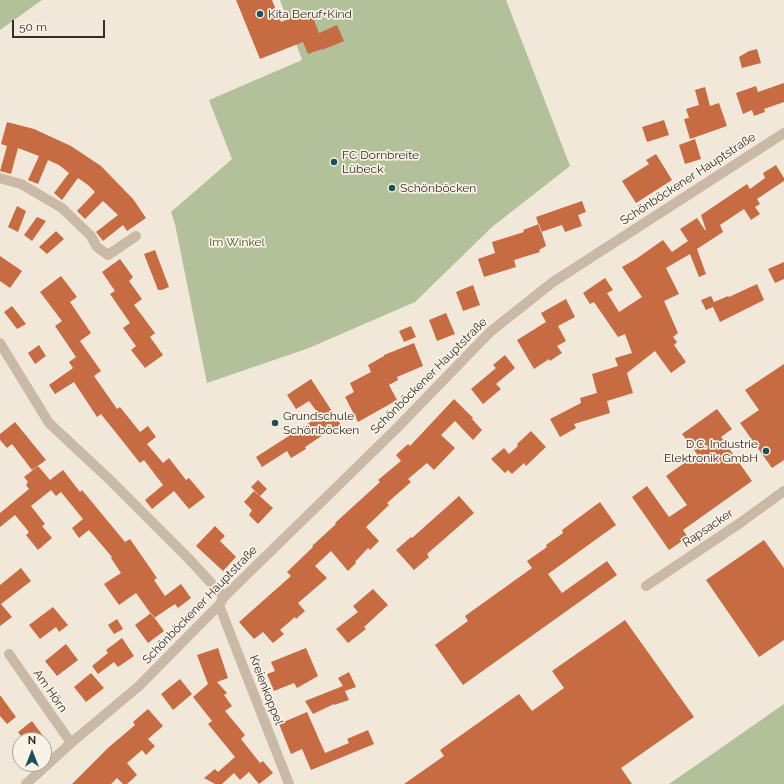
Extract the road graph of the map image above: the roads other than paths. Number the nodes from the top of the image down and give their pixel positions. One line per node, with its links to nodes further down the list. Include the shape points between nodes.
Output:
1 (784, 133): 7 (street, Schönböckener Hauptstraße, via 553,282 490,332 396,429)
2 (0, 178): 3 (street, via 21,184 62,208 108,256)
3 (136, 236)
4 (0, 343): 7 (street, via 49,423 189,559)
5 (784, 491): 6 (street, Rapsacker)
6 (646, 586)
7 (221, 601): 9 (street, Schönböckener Hauptstraße, via 139,686); 11 (street, Kreienkoppel)
8 (9, 654): 9 (street, Am Hörn)
9 (71, 743): 10 (street, Schönböckener Hauptstraße)
10 (26, 784)
11 (289, 784)

